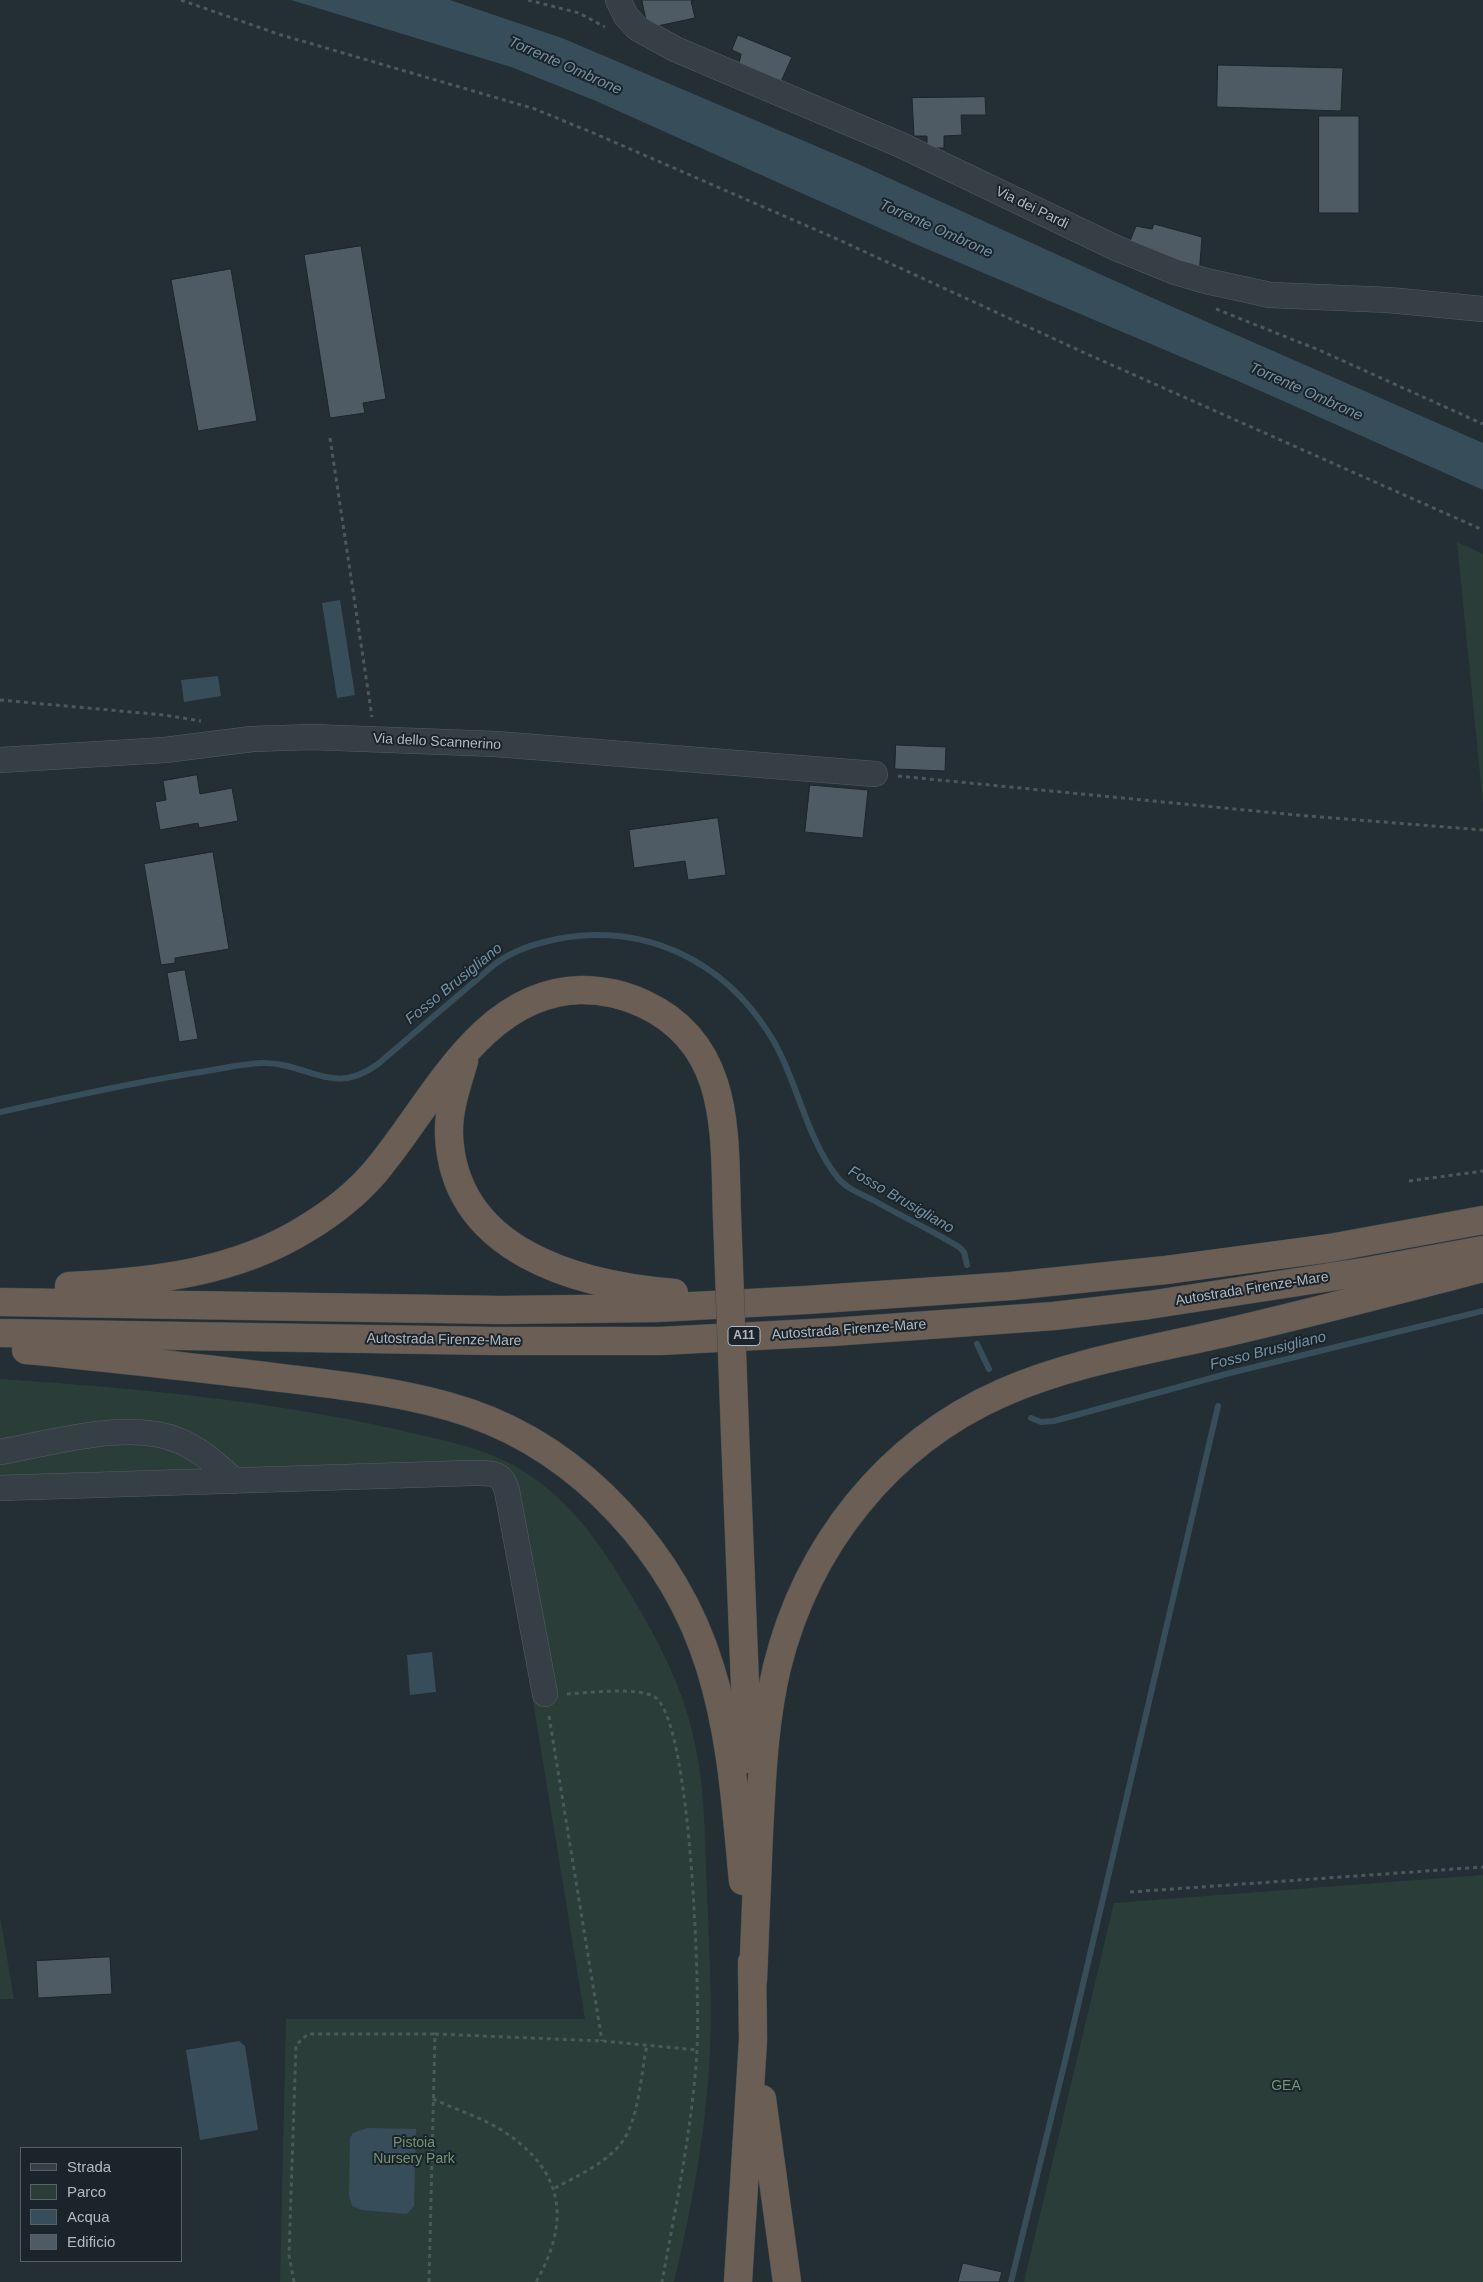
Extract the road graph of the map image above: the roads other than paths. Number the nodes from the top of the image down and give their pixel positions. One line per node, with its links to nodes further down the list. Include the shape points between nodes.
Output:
1 (618, 0): 2 (street, Via dei Pardi, via 637,28 675,49 892,142 1116,248 1175,272 1270,295 1389,300)
2 (1483, 309)
3 (0, 760): 4 (street, Via dello Scannerino, via 165,750 275,738 375,738 496,744)
4 (875, 774)
5 (466, 1053): 9 (highway, via 374,1173 336,1209 286,1240 234,1261 180,1275 111,1284); 10 (highway, via 450,1116 453,1165 468,1201 504,1240 535,1260 596,1282 652,1291); 18 (highway, bridge, via 515,1008 551,994 592,990 634,999 652,1007 696,1045 716,1086 723,1117 747,1710)
6 (1483, 1220): 10 (highway, Autostrada Firenze-Mare, via 1330,1248 1166,1270 1011,1286)
7 (1483, 1250): 12 (highway, Autostrada Firenze-Mare / A11, via 1149,1305 1054,1316 832,1332 660,1341)
8 (1483, 1268): 18 (highway, via 1035,1380 951,1420 889,1468 852,1510 812,1574 789,1626 777,1667 763,1756)
9 (0, 1289)
10 (806, 1300): 11 (highway, Autostrada Firenze-Mare, via 656,1308 501,1310)
11 (0, 1302)
12 (0, 1333)
13 (0, 1348): 18 (highway, via 302,1380 428,1401 471,1413 505,1428 566,1464 597,1490 651,1552 669,1579 709,1665 732,1763)
14 (0, 1452): 15 (street, via 105,1434 149,1432 166,1435 193,1447)
15 (235, 1481): 16 (street); 17 (street, via 472,1473 502,1479 507,1491)
16 (0, 1488)
17 (545, 1694)
18 (753, 1980): 19 (highway)
19 (754, 2040): 20 (highway); 21 (highway)
20 (738, 2282)
21 (787, 2282)

